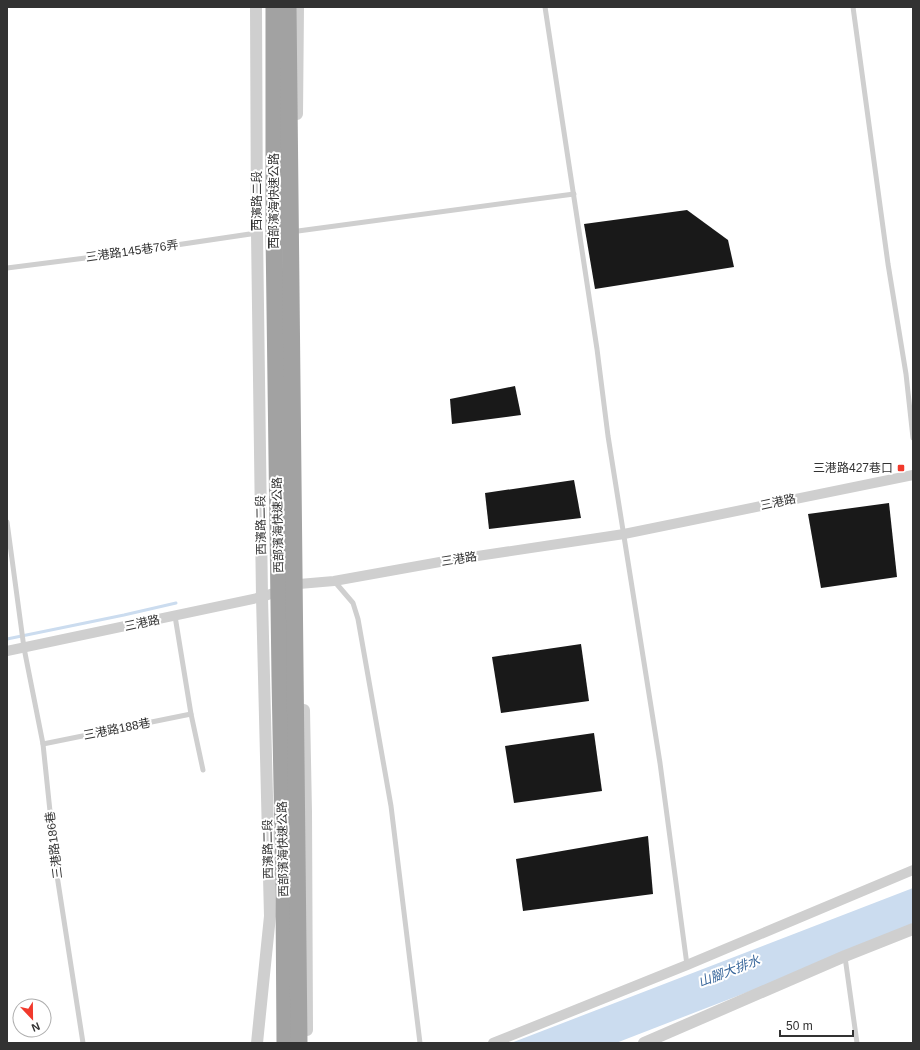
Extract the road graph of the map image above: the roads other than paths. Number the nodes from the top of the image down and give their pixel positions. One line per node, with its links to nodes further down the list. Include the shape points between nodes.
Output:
1 (256, 7): 9 (street, 西濱路二段)
2 (274, 7): 30 (highway, 西部濱海快速公路, via 274,234)
3 (288, 7): 31 (highway, 西部濱海快速公路)
4 (298, 7): 8 (street)
5 (545, 7): 7 (lane)
6 (853, 7): 11 (lane)
7 (574, 194): 8 (lane); 14 (lane)
8 (298, 231): 9 (street); 16 (street)
9 (257, 233): 10 (lane, 三港路145巷76弄); 17 (street, 西濱路二段)
10 (7, 268)
11 (913, 438)
12 (913, 475): 14 (street, 三港路)
13 (7, 522): 19 (lane, 三港路186巷)
14 (624, 534): 15 (street, 三港路, via 451,560); 27 (lane, via 660,763)
15 (334, 581): 16 (street, 三港路); 33 (lane, via 353,603 358,619 391,806)
16 (300, 584): 17 (street, 三港路); 32 (street, via 306,812)
17 (262, 597): 18 (street, 三港路); 29 (street, 西濱路二段, via 270,916)
18 (175, 616): 19 (street, 三港路); 21 (lane)
19 (24, 648): 20 (street, 三港路); 22 (lane, 三港路186巷)
20 (7, 651)
21 (191, 714): 22 (lane, 三港路188巷); 23 (lane)
22 (43, 744): 28 (lane, 三港路186巷, via 56,869)
23 (203, 770)
24 (913, 870): 27 (street)
25 (913, 929): 26 (street)
26 (845, 956): 35 (street); 36 (lane)
27 (687, 965): 34 (street)
28 (84, 1043)
29 (257, 1043)
30 (285, 1043)
31 (300, 1043)
32 (307, 1043)
33 (420, 1043)
34 (492, 1043)
35 (644, 1043)
36 (857, 1043)

